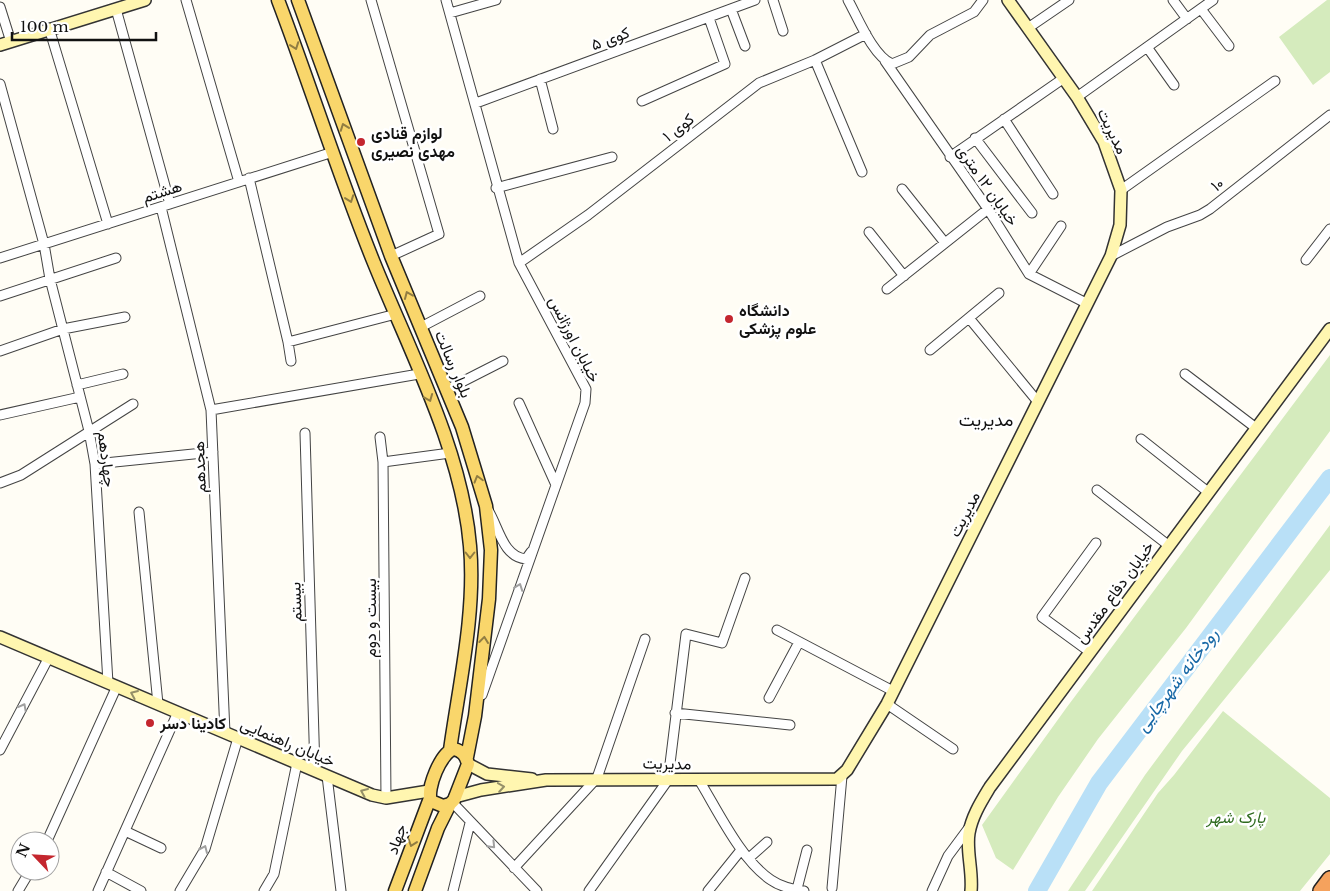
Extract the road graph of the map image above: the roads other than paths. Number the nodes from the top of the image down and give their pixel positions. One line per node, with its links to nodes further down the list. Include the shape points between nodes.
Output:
1 (186, 0): 50 (street)
2 (278, 0): 45 (main road, one-way to 45)
3 (298, 0): 64 (main road, بلوار رسالت, one-way to 3)
4 (371, 0): 64 (street, via 439,234)
5 (446, 0): 20 (street, خیابان اورژانس)
6 (496, 0): 20 (street)
7 (774, 0): 25 (street)
8 (848, 0): 26 (street)
9 (983, 0): 32 (street, via 974,12 930,36 901,62 892,64)
10 (1008, 0): 24 (street, مدیریت)
11 (1069, 0): 24 (street)
12 (1173, 0): 22 (street)
13 (1213, 0): 18 (street)
14 (139, 1): 17 (street)
15 (749, 1): 19 (street, کوی ۵)
16 (0, 7): 27 (street)
17 (116, 9): 23 (street); 55 (street, هجدهم)
18 (1201, 9): 22 (street); 29 (street)
19 (731, 10): 21 (street, کوی ۵); 28 (street)
20 (450, 13): 40 (street, خیابان اورژانس)
21 (709, 18): 34 (street, کوی ۵); 39 (street, via 725,64)
22 (1187, 19): 30 (street)
23 (49, 28): 27 (street); 58 (street)
24 (1028, 28): 33 (street, مدیریت)
25 (783, 31)
26 (866, 34): 31 (street, کوی ۱); 32 (street, خیابان ۱۲ متری)
27 (5, 44)
28 (745, 46)
29 (1229, 46)
30 (1147, 47): 37 (street); 38 (street)
31 (814, 60): 48 (street); 70 (street, کوی ۱, via 759,82 588,216)
32 (885, 61): 47 (street, خیابان ۱۲ متری)
33 (1064, 78): 38 (street, مدیریت); 42 (street)
34 (540, 79): 40 (street, کوی ۵); 43 (street)
35 (1275, 81): 53 (street)
36 (0, 84): 63 (street, چهاردهم)
37 (1174, 85)
38 (1077, 97): 53 (street, مدیریت, via 1104,142)
39 (642, 101)
40 (476, 103): 51 (street, خیابان اورژانس)
41 (1330, 115): 65 (street, ۱۰, via 1210,209)
42 (1004, 119): 44 (street); 54 (street)
43 (554, 129)
44 (975, 138): 47 (street); 57 (street)
45 (333, 152): 49 (street, هشتم); 69 (main road, one-way to 69)
46 (612, 157): 51 (street)
47 (950, 157): 56 (street, خیابان ۱۲ متری)
48 (862, 172)
49 (249, 178): 50 (street, هشتم); 85 (street)
50 (239, 182): 55 (street, هشتم)
51 (496, 188): 70 (street, خیابان اورژانس)
52 (902, 189): 62 (street)
53 (1121, 190): 65 (street, مدیریت, via 1120,225)
54 (1053, 194)
55 (166, 205): 58 (street, هشتم); 99 (street, هجدهم)
56 (988, 209): 62 (street); 71 (street, خیابان ۱۲ متری)
57 (1032, 214)
58 (108, 224): 63 (street, هشتم)
59 (1062, 226): 71 (street)
60 (1330, 229): 68 (street)
61 (869, 232): 72 (street)
62 (945, 243): 72 (street)
63 (44, 244): 66 (street, هشتم); 73 (street, چهاردهم)
64 (392, 256): 69 (main road); 82 (main road, بلوار رسالت, one-way to 64)
65 (1111, 256): 78 (street, مدیریت)
66 (0, 258)
67 (116, 258): 73 (street)
68 (1306, 260)
69 (374, 262): 79 (main road)
70 (518, 263): 113 (street, خیابان اورژانس, via 586,389 586,402)
71 (1029, 274): 78 (street)
72 (904, 276): 74 (street)
73 (50, 279): 76 (street); 83 (street, چهاردهم)
74 (887, 289)
75 (999, 293): 81 (street)
76 (0, 296)
77 (480, 296): 82 (street)
78 (1086, 303): 96 (street, مدیریت)
79 (396, 314): 85 (street); 91 (main road)
80 (125, 317): 83 (street)
81 (969, 318): 86 (street); 96 (street)
82 (421, 327): 94 (main road, بلوار رسالت)
83 (63, 329): 87 (street); 93 (street, چهاردهم)
84 (1330, 329): 102 (street, خیابان دفاع مقدس)
85 (288, 342): 88 (street)
86 (930, 350)
87 (0, 351)
88 (291, 361)
89 (503, 361): 94 (street)
90 (123, 374): 93 (street)
91 (419, 374): 99 (street); 105 (main road, one-way to 105)
92 (1185, 374): 102 (street)
93 (77, 385): 95 (street, چهاردهم)
94 (448, 389): 101 (main road, بلوار رسالت)
95 (80, 397): 100 (street); 103 (street, چهاردهم)
96 (1038, 402): 129 (street, مدیریت)
97 (519, 403): 113 (street)
98 (133, 404): 103 (street)
99 (211, 410): 108 (street, هجدهم)
100 (0, 415)
101 (462, 427): 105 (main road); 116 (main road, بلوار رسالت, one-way to 101)
102 (1256, 428): 115 (street, خیابان دفاع مقدس)
103 (89, 431): 111 (street, چهاردهم); 112 (street, via 21,475)
104 (305, 433): 144 (street, بیستم)
105 (444, 433): 109 (main road)
106 (380, 437): 110 (street, بیست و دوم)
107 (1142, 439): 115 (street)
108 (213, 452): 111 (street); 137 (street, هجدهم)
109 (450, 453): 110 (street); 141 (main road, one-way to 141, via 466,509 470,564 470,597)
110 (384, 462): 152 (street, بیست و دوم)
111 (95, 464): 128 (street, چهاردهم)
112 (0, 484)
113 (556, 486): 120 (street, خیابان اورژانس)
114 (1097, 490): 119 (street)
115 (1208, 492): 119 (street, خیابان دفاع مقدس)
116 (486, 506): 120 (street, via 509,552 517,558 526,559); 135 (main road, بلوار رسالت, one-way to 116, via 489,599 491,550)
117 (139, 512): 131 (street)
118 (1096, 543): 126 (street, via 1042,617)
119 (1168, 545): 126 (street, خیابان دفاع مقدس)
120 (534, 547): 135 (street, خیابان اورژانس, one-way to 120)
121 (745, 578): 134 (street, via 722,643 686,634)
122 (776, 630): 125 (street)
123 (0, 636): 127 (street, خیابان راهنمایی)
124 (645, 638): 147 (street)
125 (799, 642): 129 (street); 130 (street)
126 (1090, 652): 156 (street, خیابان دفاع مقدس, via 990,787)
127 (49, 657): 128 (street, خیابان راهنمایی); 140 (street, one-way to 127)
128 (113, 685): 131 (street, خیابان راهنمایی, one-way to 128); 158 (street)
129 (893, 691): 132 (street, مدیریت)
130 (769, 698)
131 (158, 704): 133 (street, خیابان راهنمایی)
132 (887, 704): 139 (street); 146 (street, مدیریت)
133 (178, 712): 137 (street, خیابان راهنمایی); 159 (street)
134 (675, 713): 136 (street); 149 (street)
135 (474, 716): 142 (main road, بلوار رسالت)
136 (790, 725)
137 (226, 733): 138 (street, خیابان راهنمایی)
138 (238, 738): 143 (street, خیابان راهنمایی); 172 (street, one-way to 138, via 205,849)
139 (953, 748)
140 (0, 750)
141 (450, 750): 142 (main road, via 461,751); 151 (main road, جهاد, via 444,756)
142 (467, 760): 148 (street, مدیریت, via 487,774); 153 (main road, بلوار رسالت)
143 (297, 763): 144 (street, خیابان راهنمایی); 173 (street, via 274,874)
144 (315, 771): 145 (street, خیابان راهنمایی)
145 (327, 776): 152 (street, خیابان راهنمایی, one-way to 145); 174 (street)
146 (842, 776): 150 (street, مدیریت, via 837,779); 168 (street)
147 (598, 778): 148 (street, مدیریت); 149 (street, مدیریت); 165 (street)
148 (546, 780): 153 (street, مدیریت, one-way to 148, via 481,790)
149 (668, 780): 150 (street, مدیریت); 179 (street)
150 (699, 780): 162 (street)
151 (429, 795): 152 (street, خیابان راهنمایی); 153 (main road, via 440,806); 154 (main road, جهاد)
152 (386, 798)
153 (453, 801): 155 (street); 157 (main road)
154 (420, 820): 157 (main road, via 430,817); 175 (main road, جهاد, one-way to 175)
155 (470, 823): 165 (street, one-way to 165); 177 (street)
156 (972, 823): 181 (street, via 948,856); 182 (street, خیابان دفاع مقدس, via 969,834 973,876)
157 (438, 828): 176 (main road)
158 (52, 831)
159 (125, 831): 161 (street); 166 (street)
160 (767, 842): 164 (street)
161 (160, 848)
162 (742, 850): 164 (street); 180 (street)
163 (806, 850): 169 (street)
164 (750, 858): 169 (street, via 771,880)
165 (514, 868): 178 (street)
166 (106, 872): 170 (street); 171 (street)
167 (1330, 879): 183 (highway)
168 (832, 888)
169 (800, 890)
170 (98, 891)
171 (141, 891)
172 (180, 891)
173 (264, 891)
174 (341, 891)
175 (395, 891)
176 (415, 891)
177 (453, 891)
178 (536, 891)
179 (589, 891)
180 (708, 891)
181 (932, 891)
182 (970, 891)
183 (1320, 891)

